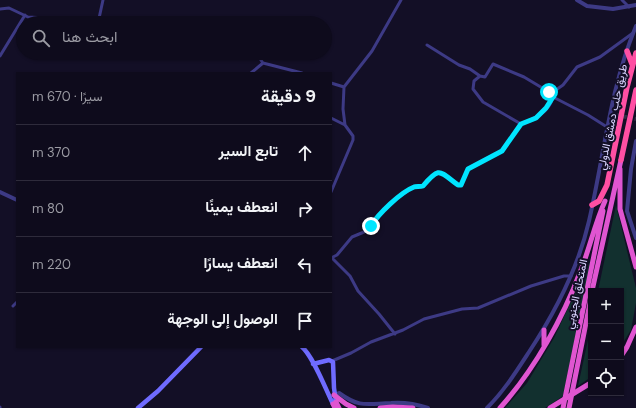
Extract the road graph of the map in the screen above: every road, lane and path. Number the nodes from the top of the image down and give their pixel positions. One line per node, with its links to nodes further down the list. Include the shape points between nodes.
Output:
1 (103, 0): 10 (street)
2 (401, 0): 25 (street, via 372,51)
3 (577, 0): 6 (street, via 587,6 613,9)
4 (622, 0): 6 (street)
5 (636, 5): 6 (street)
6 (629, 7)
7 (0, 9): 8 (street, via 9,8)
8 (25, 15): 9 (street)
9 (28, 16)
10 (100, 16)
11 (636, 26): 13 (street)
12 (16, 30): 17 (street)
13 (634, 32): 15 (street); 27 (street, via 600,57 577,67 563,85)
14 (427, 45): 23 (street)
15 (628, 51): 20 (highway); 33 (street)
16 (636, 53): 20 (highway, طريق حلب دمشق الدولي)
17 (0, 56)
18 (260, 60): 19 (street)
19 (262, 63): 21 (street); 22 (street)
20 (633, 65): 36 (highway, طريق حلب دمشق الدولي)
21 (252, 72)
22 (298, 72)
23 (480, 76): 27 (street, via 485,77 493,64); 31 (street, via 474,81 473,89 483,102)
24 (332, 83): 25 (street)
25 (344, 87): 32 (street)
26 (636, 90): 28 (highway, طريق حلب دمشق الدولي)
27 (553, 92): 29 (street)
28 (635, 96): 35 (highway, طريق حلب دمشق الدولي)
29 (553, 97): 31 (street, via 536,118); 33 (street)
30 (332, 118): 32 (street)
31 (521, 124): 43 (street, via 502,151 468,169 461,185 442,173 433,174 423,186 414,187 397,198 371,226 352,237)
32 (345, 125): 37 (street, via 353,140)
33 (607, 127): 41 (street)
34 (636, 141): 42 (street, via 627,212)
35 (621, 160): 45 (highway, via 620,209); 47 (highway, المتحلق الجنوبي)
36 (608, 185): 40 (highway, المتحلق الجنوبي); 41 (highway, via 599,201)
37 (332, 190)
38 (0, 192): 39 (street)
39 (16, 200)
40 (605, 201): 54 (highway, via 577,279 559,321); 74 (highway, المتحلق الجنوبي)
41 (592, 205): 46 (street)
42 (636, 235)
43 (332, 258)
44 (332, 259): 53 (street, via 350,276 358,291)
45 (636, 267)
46 (571, 276): 52 (street); 53 (street, via 517,291 478,308 462,309 424,319)
47 (593, 288)
48 (16, 303): 49 (street)
49 (13, 306)
50 (588, 313): 75 (highway, المتحلق الجنوبي)
51 (636, 327): 57 (highway)
52 (544, 330): 54 (highway); 71 (street, via 500,395)
53 (395, 334): 58 (street, via 371,342)
54 (544, 345): 72 (highway, via 517,388)
55 (200, 348): 65 (main road)
56 (304, 348): 59 (main road)
57 (624, 352)
58 (332, 361): 59 (main road); 61 (main road)
59 (314, 364): 62 (main road)
60 (588, 384): 73 (highway, bridge)
61 (334, 388): 62 (main road); 63 (main road)
62 (327, 392): 64 (main road)
63 (334, 395): 64 (main road); 67 (highway); 70 (street, via 339,393 350,402 361,406 400,403)
64 (334, 406): 66 (highway)
65 (138, 408)
66 (339, 408)
67 (354, 408)
68 (380, 408): 69 (highway)
69 (414, 408)
70 (428, 408)
71 (487, 408)
72 (499, 408)
73 (550, 408)
74 (563, 408)
75 (569, 408)

